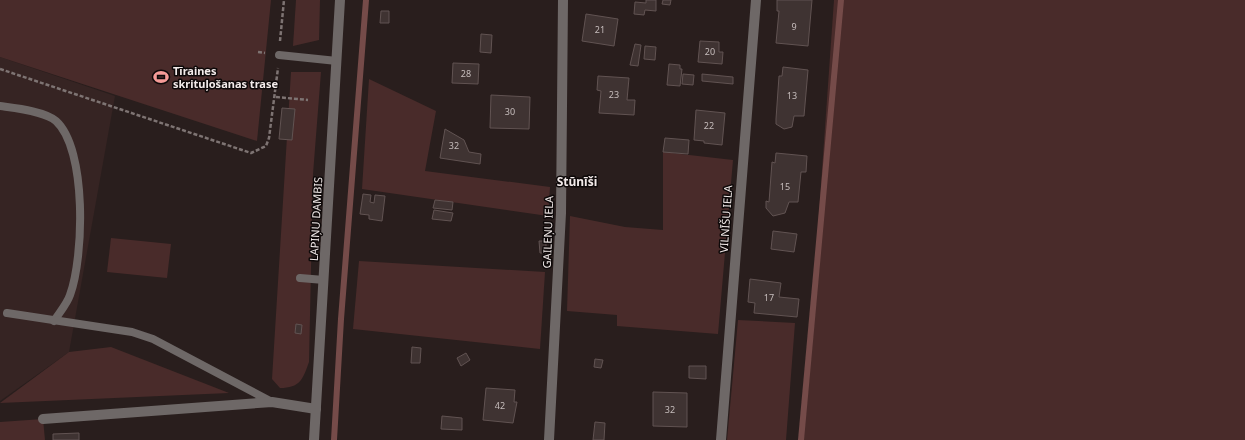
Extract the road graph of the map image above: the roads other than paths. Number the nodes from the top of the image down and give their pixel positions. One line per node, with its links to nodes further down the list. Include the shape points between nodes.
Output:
1 (340, 0): 5 (street, LAPIŅU DAMBIS)
2 (564, 0): 15 (street, GAILEŅU IELA, via 562,213)
3 (756, 0): 16 (street, VILNĪŠU IELA)
4 (279, 55): 5 (lane)
5 (337, 62): 8 (street, LAPIŅU DAMBIS)
6 (0, 106): 10 (lane, via 55,120 68,136 74,156 80,187 77,263 70,295)
7 (300, 278): 8 (lane)
8 (324, 280): 12 (street, LAPIŅU DAMBIS)
9 (7, 313): 10 (lane)
10 (54, 321): 11 (lane, via 132,332 153,339)
11 (272, 402): 12 (street); 13 (street)
12 (316, 409): 14 (street, LAPIŅU DAMBIS)
13 (43, 419)
14 (314, 440)
15 (549, 440)
16 (721, 440)

